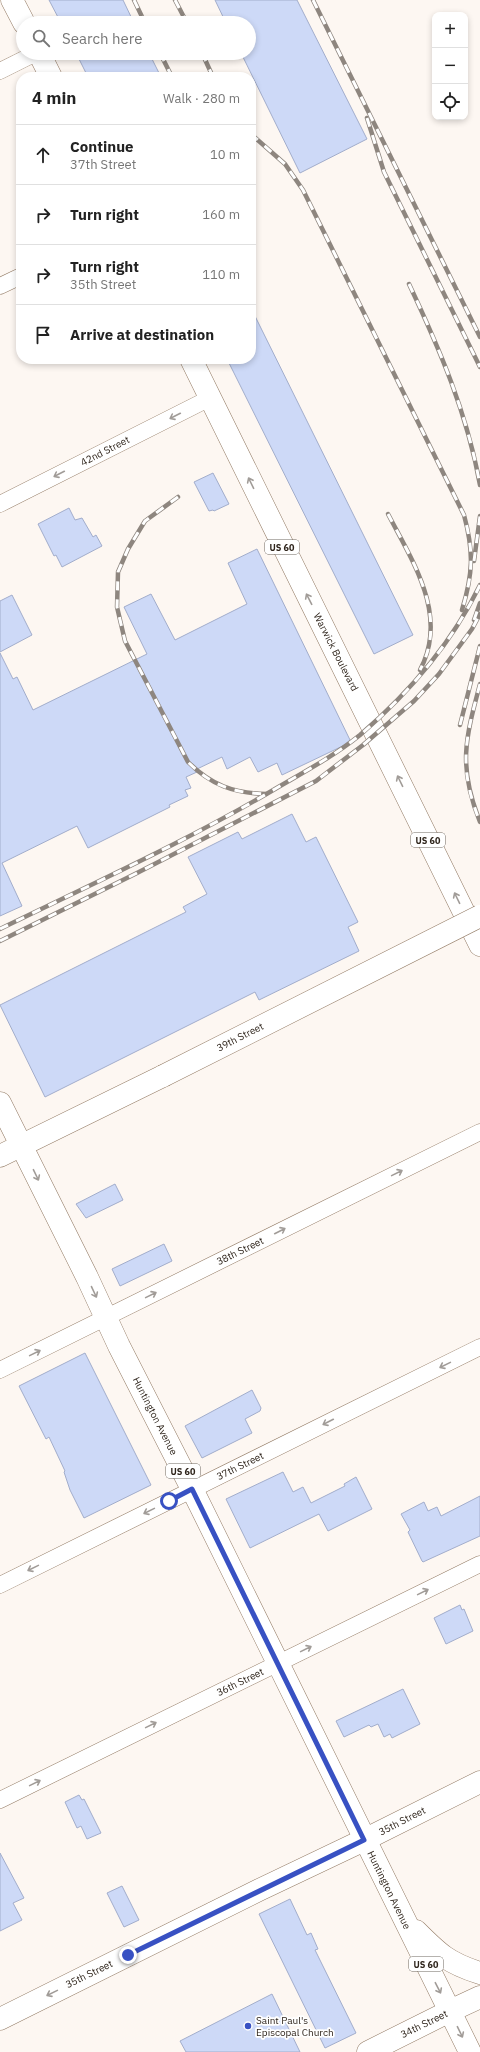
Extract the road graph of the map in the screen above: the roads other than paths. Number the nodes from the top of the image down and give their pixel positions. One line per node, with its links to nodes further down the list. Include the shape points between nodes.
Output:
1 (12, 0): 2 (main road)
2 (20, 16)
3 (23, 60): 5 (street)
4 (42, 60): 6 (main road)
5 (0, 71)
6 (48, 72)
7 (16, 278): 8 (street)
8 (0, 286)
9 (193, 364): 10 (main road, Warwick Boulevard / US 60)
10 (210, 398): 11 (street, 42nd Street, one-way to 11); 13 (main road, Warwick Boulevard / US 60, one-way to 10)
11 (0, 504)
12 (480, 916): 16 (main road, 39th Street, bridge)
13 (480, 945)
14 (0, 1102): 16 (main road, Huntington Avenue / US 60)
15 (480, 1132): 18 (street, 38th Street, one-way to 15)
16 (21, 1146): 17 (main road, 39th Street); 18 (main road, Huntington Avenue / US 60, one-way to 18)
17 (0, 1156)
18 (106, 1318): 20 (street, 38th Street, one-way to 18); 21 (main road, Huntington Avenue / US 60)
19 (480, 1347): 21 (street, 37th Street, one-way to 21)
20 (0, 1370)
21 (192, 1489): 23 (street, 37th Street, one-way to 23); 24 (main road, Huntington Avenue / US 60)
22 (480, 1564): 24 (street, 36th Street, one-way to 22)
23 (0, 1584)
24 (278, 1663): 27 (street, 36th Street, one-way to 24); 29 (main road, Huntington Avenue / US 60)
25 (480, 1782): 28 (main road, 35th Street)
26 (480, 1797): 28 (main road)
27 (0, 1800)
28 (426, 1809): 29 (main road, 35th Street)
29 (364, 1840): 30 (main road, Huntington Avenue / US 60); 34 (main road, 35th Street, one-way to 34)
30 (401, 1916): 31 (main road, via 442,1957 457,1966); 33 (main road, Huntington Avenue / US 60, one-way to 33)
31 (480, 1973)
32 (480, 1997): 33 (main road, 34th Street)
33 (450, 2011): 35 (main road, 34th Street); 36 (main road, Huntington Avenue / US 60, one-way to 36)
34 (0, 2018)
35 (368, 2052)
36 (470, 2052)

